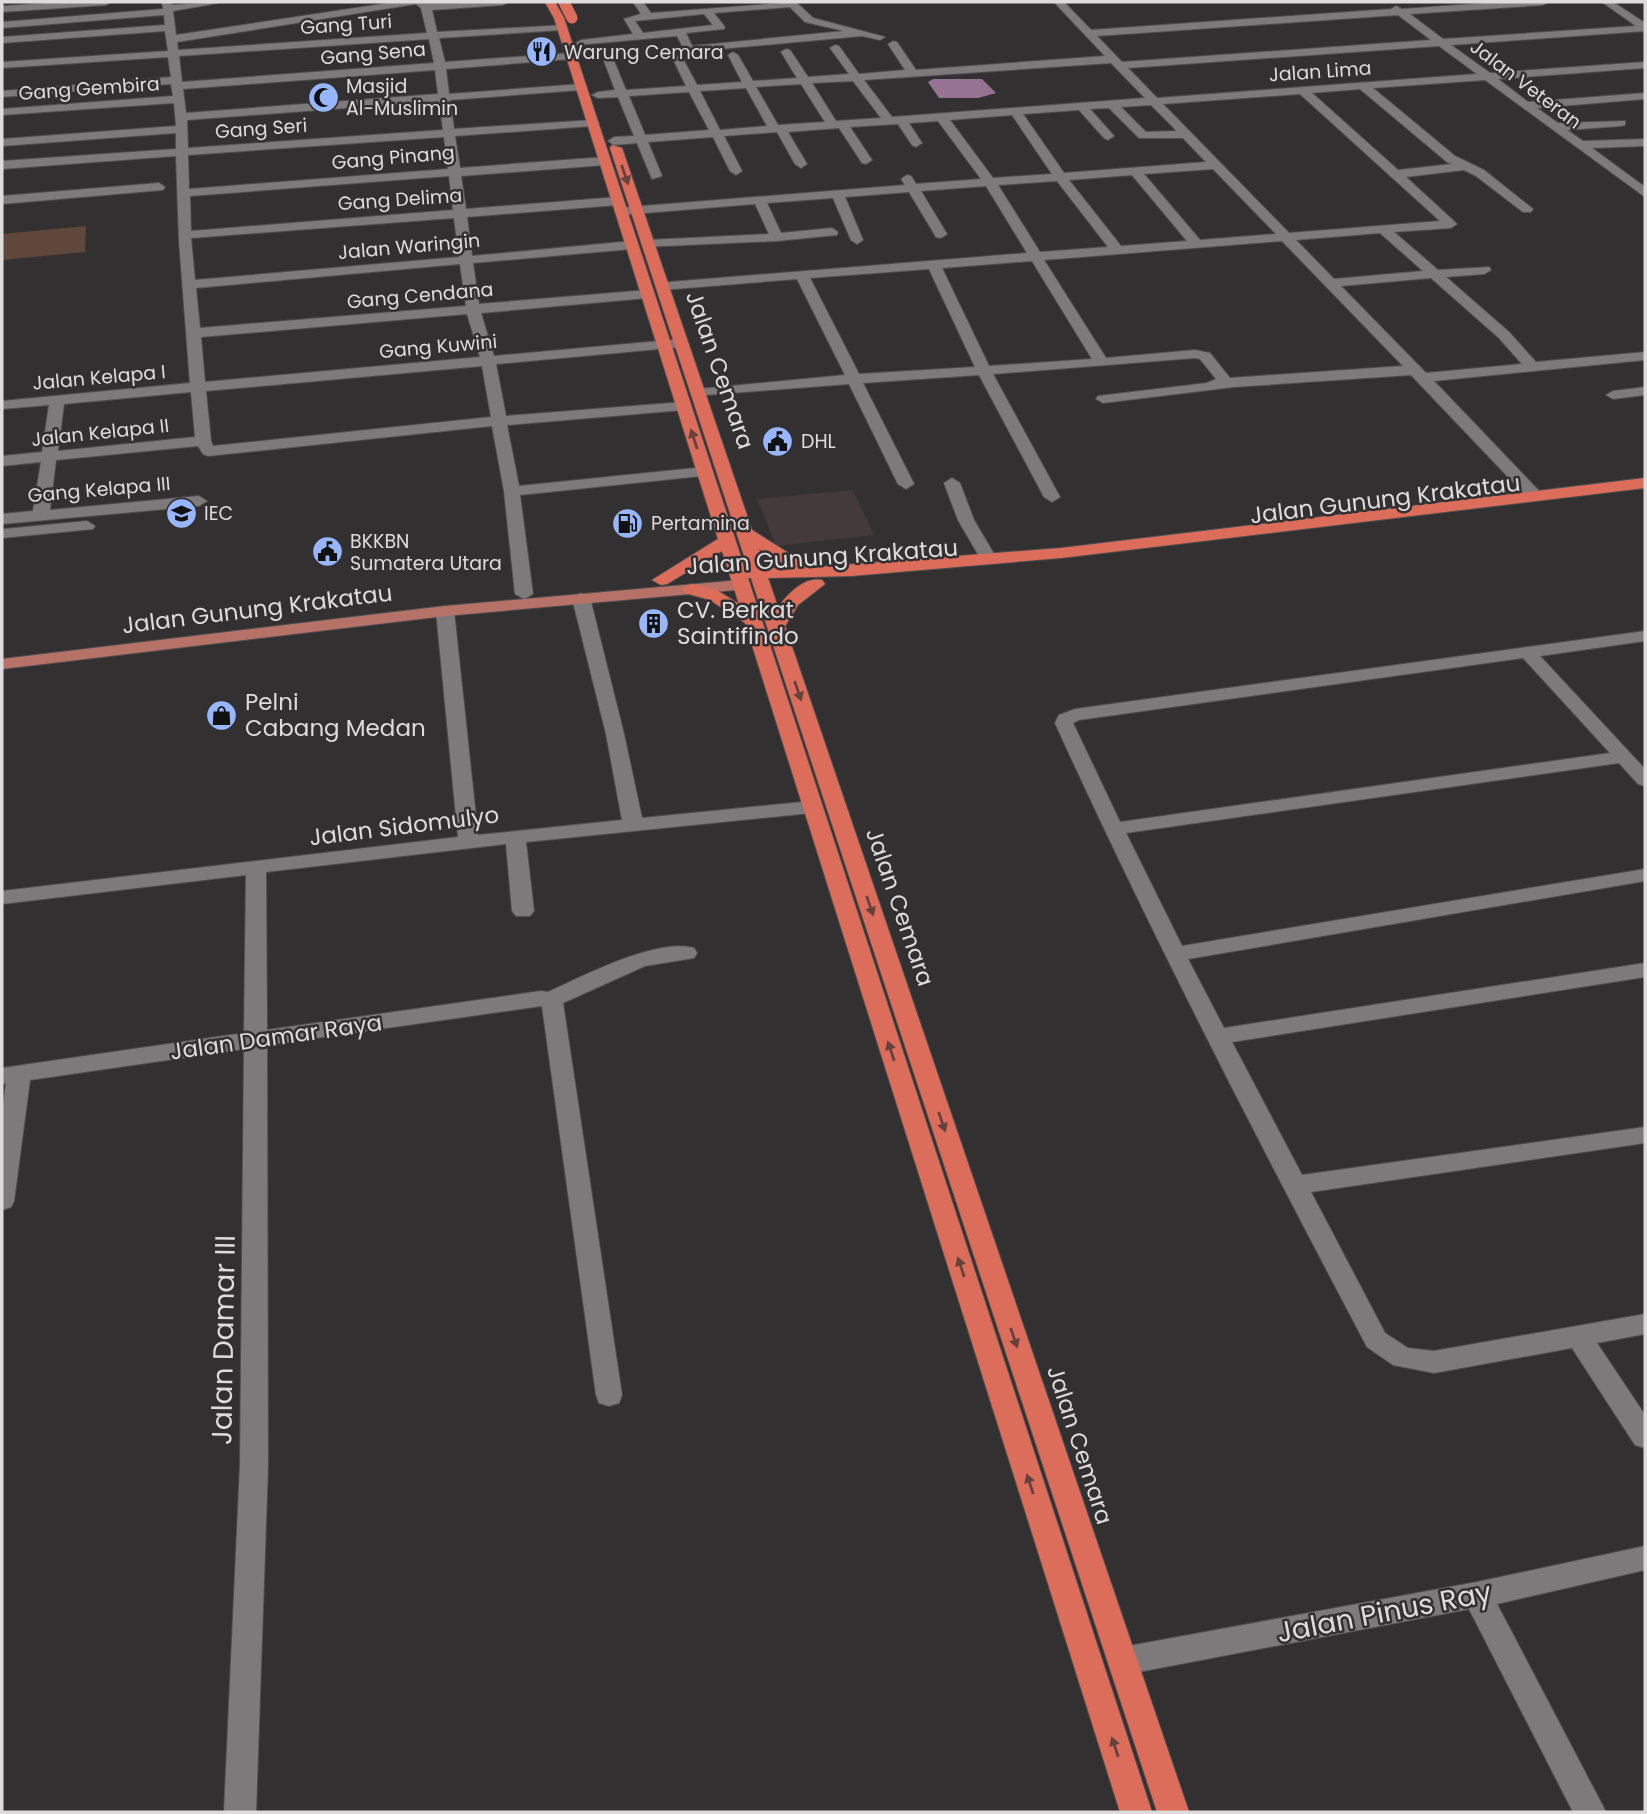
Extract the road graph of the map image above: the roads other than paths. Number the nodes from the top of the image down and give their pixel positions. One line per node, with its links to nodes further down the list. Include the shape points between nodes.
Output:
1 (106, 2): 20 (street)
2 (219, 2): 19 (street)
3 (503, 2): 14 (street)
4 (544, 2): 25 (highway, Jalan Cemara)
5 (550, 2): 25 (highway)
6 (564, 2): 25 (highway, bridge)
7 (571, 2): 25 (highway, Jalan Cemara, via 574,12)
8 (638, 2): 23 (street)
9 (668, 2): 22 (street)
10 (1060, 2): 31 (street)
11 (1543, 2): 21 (street)
12 (1607, 2): 27 (street)
13 (791, 3): 16 (street); 30 (street, via 809,20)
14 (420, 4): 32 (street); 33 (street)
15 (1334, 4): 18 (street)
16 (745, 5): 17 (street); 24 (street)
17 (713, 7): 22 (street); 29 (street, Gang Sena, via 720,27)
18 (1384, 7): 21 (street, Jalan Veteran); 31 (street)
19 (168, 8): 26 (street); 32 (street)
20 (2, 9)
21 (1400, 11): 37 (street, Jalan Veteran)
22 (676, 13): 23 (street)
23 (648, 16): 34 (street, via 629,19)
24 (754, 16)
25 (565, 21): 33 (street, Gang Turi); 44 (highway, Jalan Cemara)
26 (2, 24)
27 (1645, 28): 37 (street)
28 (309, 30): 38 (street)
29 (678, 33): 30 (street, via 691,49); 34 (street, Gang Sena)
30 (860, 33): 35 (street)
31 (1089, 33): 48 (street)
32 (172, 34): 36 (street); 43 (street)
33 (433, 35): 38 (street, Gang Turi); 51 (street)
34 (640, 37): 44 (street, Gang Sena)
35 (880, 37)
36 (2, 40)
37 (1442, 43): 48 (street); 54 (street, Jalan Veteran)
38 (310, 44): 43 (street, Gang Turi)
39 (893, 44): 53 (street)
40 (835, 48): 55 (street)
41 (18, 50): 49 (street)
42 (786, 52): 56 (street)
43 (175, 54): 49 (street, Gang Turi); 57 (street)
44 (577, 54): 51 (street, Gang Sena); 60 (highway, Jalan Cemara); 65 (highway, Jalan Cemara)
45 (733, 55): 58 (street)
46 (678, 59): 61 (street)
47 (609, 61): 63 (street)
48 (1118, 62): 53 (street); 69 (street)
49 (15, 64): 50 (street, Gang Turi)
50 (2, 65)
51 (440, 65): 57 (street, Gang Sena); 68 (street)
52 (1645, 65): 54 (street, Jalan Lima)
53 (913, 74): 55 (street)
54 (1490, 77): 59 (street, Jalan Lima); 71 (street, Jalan Veteran)
55 (858, 78): 56 (street); 76 (street)
56 (804, 80): 58 (street); 80 (street)
57 (177, 83): 64 (street, Gang Sena); 67 (street)
58 (749, 84): 61 (street); 82 (street)
59 (1363, 86): 62 (street, Jalan Lima); 99 (street, via 1451,159)
60 (581, 87): 68 (street); 79 (highway, Jalan Cemara)
61 (693, 88): 63 (street); 84 (street)
62 (1302, 90): 69 (street, Jalan Lima); 103 (street)
63 (622, 93): 65 (street); 87 (street)
64 (2, 94)
65 (598, 95): 88 (highway, Jalan Cemara)
66 (1643, 98): 71 (street)
67 (179, 99): 73 (street, Gang Gembira); 77 (street)
68 (444, 99): 77 (street); 83 (street)
69 (1154, 102): 70 (street, Jalan Lima); 85 (street)
70 (1113, 104): 72 (street, Jalan Lima); 85 (street, via 1143,136)
71 (1527, 105): 81 (street, Jalan Veteran)
72 (1082, 107): 74 (street, Jalan Lima); 86 (street)
73 (2, 112)
74 (1015, 112): 75 (street, Jalan Lima); 106 (street)
75 (941, 116): 76 (street, Jalan Lima); 107 (street)
76 (895, 120): 80 (street, Jalan Lima); 91 (street)
77 (181, 123): 90 (street); 93 (street)
78 (1621, 123): 81 (street)
79 (593, 124): 83 (street, Gang Seri); 95 (highway, Jalan Cemara)
80 (837, 124): 82 (street, Jalan Lima); 94 (street)
81 (1556, 127): 92 (street, Jalan Veteran)
82 (777, 129): 84 (street, Jalan Lima); 96 (street)
83 (450, 133): 93 (street, Gang Seri); 101 (street)
84 (714, 133): 87 (street, Jalan Lima); 102 (street)
85 (1184, 134): 98 (street)
86 (1108, 136)
87 (641, 139): 88 (street, Jalan Lima); 104 (street)
88 (614, 141): 117 (highway, Jalan Cemara, one-way to 117)
89 (1645, 142): 92 (street)
90 (2, 143)
91 (916, 143)
92 (1580, 145): 111 (street, Jalan Veteran)
93 (182, 151): 97 (street, Gang Seri); 110 (street)
94 (866, 160)
95 (605, 161): 101 (street, Gang Pinang); 115 (highway, Jalan Cemara)
96 (801, 164)
97 (2, 165)
98 (1213, 165): 100 (street); 125 (street)
99 (1467, 166): 103 (street); 116 (street)
100 (1134, 170): 106 (street); 128 (street)
101 (456, 171): 110 (street, Gang Pinang); 118 (street)
102 (736, 172)
103 (1398, 174): 120 (street, via 1452,222)
104 (656, 176)
105 (905, 176): 109 (street)
106 (1060, 177): 107 (street); 130 (street)
107 (990, 183): 109 (street); 131 (street)
108 (159, 187): 113 (street)
109 (914, 189): 112 (street); 122 (street)
110 (183, 193): 123 (street)
111 (1645, 193)
112 (837, 194): 114 (street); 126 (street)
113 (2, 200)
114 (760, 203): 117 (street); 119 (street); 124 (street)
115 (620, 206): 117 (street, Gang Delima); 118 (street, Gang Delima); 129 (highway, Jalan Cemara)
116 (1527, 209)
117 (637, 212): 119 (street); 127 (highway, Jalan Cemara)
118 (461, 213): 123 (street, Gang Delima); 132 (street)
119 (707, 225): 124 (street); 127 (street)
120 (1385, 231): 125 (street); 135 (street)
121 (832, 232): 124 (street)
122 (941, 234)
123 (185, 235): 138 (street)
124 (777, 237)
125 (1287, 237): 128 (street); 137 (street)
126 (857, 240)
127 (648, 244): 139 (highway, Jalan Cemara)
128 (1197, 244): 130 (street)
129 (632, 245): 132 (street, Jalan Waringin); 140 (highway, Jalan Cemara)
130 (1117, 250): 131 (street)
131 (1037, 258): 133 (street); 147 (street)
132 (465, 260): 138 (street, Jalan Waringin, via 331,266); 141 (street)
133 (934, 265): 136 (street); 149 (street)
134 (1484, 270): 135 (street)
135 (1434, 274): 137 (street); 148 (street, via 1504,335)
136 (802, 275): 139 (street); 151 (street)
137 (1331, 283): 150 (street)
138 (190, 285): 142 (street)
139 (662, 286): 143 (highway, Jalan Cemara)
140 (648, 294): 141 (street, Gang Cendana); 144 (highway, Jalan Cemara)
141 (473, 310): 142 (street, Gang Cendana); 146 (street)
142 (195, 333): 154 (street)
143 (683, 350): 144 (street, Gang Kuwini); 156 (highway, Jalan Cemara)
144 (666, 351): 146 (street, Gang Kuwini); 161 (highway, Jalan Cemara)
145 (1645, 356): 148 (street)
146 (488, 361): 154 (street, Gang Kuwini); 162 (street)
147 (1102, 363): 149 (street); 152 (street, via 1200,354)
148 (1533, 368): 150 (street)
149 (983, 369): 151 (street); 172 (street)
150 (1419, 374): 152 (street); 173 (street)
151 (852, 379): 156 (street); 169 (street)
152 (1226, 383): 153 (street, via 1136,393); 158 (street, via 1228,386)
153 (1119, 385)
154 (200, 388): 159 (street, Jalan Kelapa I); 163 (street)
155 (1645, 391): 157 (street)
156 (698, 393): 178 (highway, Jalan Cemara)
157 (1612, 395)
158 (1103, 399)
159 (57, 400): 160 (street, Jalan Kelapa I); 164 (street)
160 (2, 405)
161 (684, 406): 162 (street); 166 (highway, Jalan Cemara, one-way to 161)
162 (499, 421): 163 (street, via 216,452 208,451); 170 (street)
163 (203, 441): 164 (street, Jalan Kelapa II)
164 (49, 456): 165 (street, Jalan Kelapa II); 175 (street)
165 (2, 461)
166 (705, 472): 170 (street); 180 (highway, Jalan Cemara)
167 (951, 483): 181 (street)
168 (1645, 483): 173 (highway, Jalan Gunung Krakatau)
169 (906, 484)
170 (512, 491): 187 (street)
171 (1645, 492): 182 (highway, Jalan Gunung Krakatau, via 1006,568)
172 (1052, 497)
173 (1536, 497): 181 (highway, Jalan Gunung Krakatau)
174 (199, 501): 175 (street, Gang Kelapa III)
175 (41, 515): 176 (street, Gang Kelapa III)
176 (2, 519)
177 (142, 520): 179 (street)
178 (745, 533): 182 (highway); 183 (highway, Jalan Cemara)
179 (2, 534)
180 (727, 541): 183 (highway, Jalan Cemara); 184 (highway)
181 (989, 559): 182 (highway, Jalan Gunung Krakatau)
182 (815, 578): 183 (highway, Jalan Gunung Krakatau); 189 (highway)
183 (750, 579): 184 (main road, Jalan Gunung Krakatau); 185 (main road, Jalan Gunung Krakatau); 189 (highway, Jalan Cemara)
184 (661, 580): 187 (main road, Jalan Gunung Krakatau)
185 (691, 589): 186 (main road, Jalan Gunung Krakatau); 189 (highway, via 720,597 734,610)
186 (581, 598): 187 (main road, Jalan Gunung Krakatau); 197 (street)
187 (525, 599): 188 (main road, Jalan Gunung Krakatau); 191 (main road, Jalan Gunung Krakatau)
188 (445, 611): 193 (main road, Jalan Gunung Krakatau); 200 (street)
189 (764, 623): 196 (highway, Jalan Cemara); 219 (highway, Jalan Cemara, one-way to 219)
190 (1645, 636): 192 (street)
191 (2, 652)
192 (1526, 652): 194 (street); 198 (street, via 1070,716 1064,723)
193 (2, 664)
194 (1624, 757): 195 (street); 198 (street)
195 (1645, 780)
196 (812, 807): 197 (street, Jalan Sidomulyo); 220 (highway, Jalan Cemara, one-way to 196)
197 (633, 825): 199 (street, Jalan Sidomulyo)
198 (1112, 829): 206 (street)
199 (514, 837): 200 (street, Jalan Sidomulyo); 204 (street)
200 (469, 842): 201 (street, Jalan Sidomulyo)
201 (256, 869): 203 (street, Jalan Sidomulyo); 210 (street, Jalan Damar III)
202 (1645, 875): 206 (street)
203 (2, 897)
204 (523, 911)
205 (686, 953): 208 (street, Jalan Damar Raya, via 640,960)
206 (1174, 954): 209 (street)
207 (1645, 970): 209 (street)
208 (550, 999): 210 (street, Jalan Damar Raya); 217 (street)
209 (1219, 1036): 213 (street)
210 (257, 1040): 211 (street, Jalan Damar Raya); 226 (street, Jalan Damar III, via 254,1465)
211 (10, 1074): 214 (street)
212 (1645, 1135): 213 (street)
213 (1296, 1185): 216 (street, via 1376,1340 1391,1355 1411,1362 1434,1362)
214 (2, 1201)
215 (1645, 1324): 216 (street)
216 (1578, 1336): 218 (street)
217 (609, 1395)
218 (1645, 1437)
219 (1050, 1446): 220 (highway); 221 (highway, Jalan Cemara)
220 (1020, 1452): 222 (highway, Jalan Cemara, one-way to 220)
221 (1076, 1521): 222 (highway); 225 (highway, Jalan Cemara)
222 (1044, 1528): 227 (highway, Jalan Cemara, one-way to 222)
223 (1645, 1558): 224 (street, Jalan Pinus Ray)
224 (1477, 1595): 225 (street, Jalan Pinus Ray); 229 (street)
225 (1123, 1661): 228 (highway, Jalan Cemara)
226 (240, 1812)
227 (1136, 1812)
228 (1173, 1812)
229 (1590, 1812)

